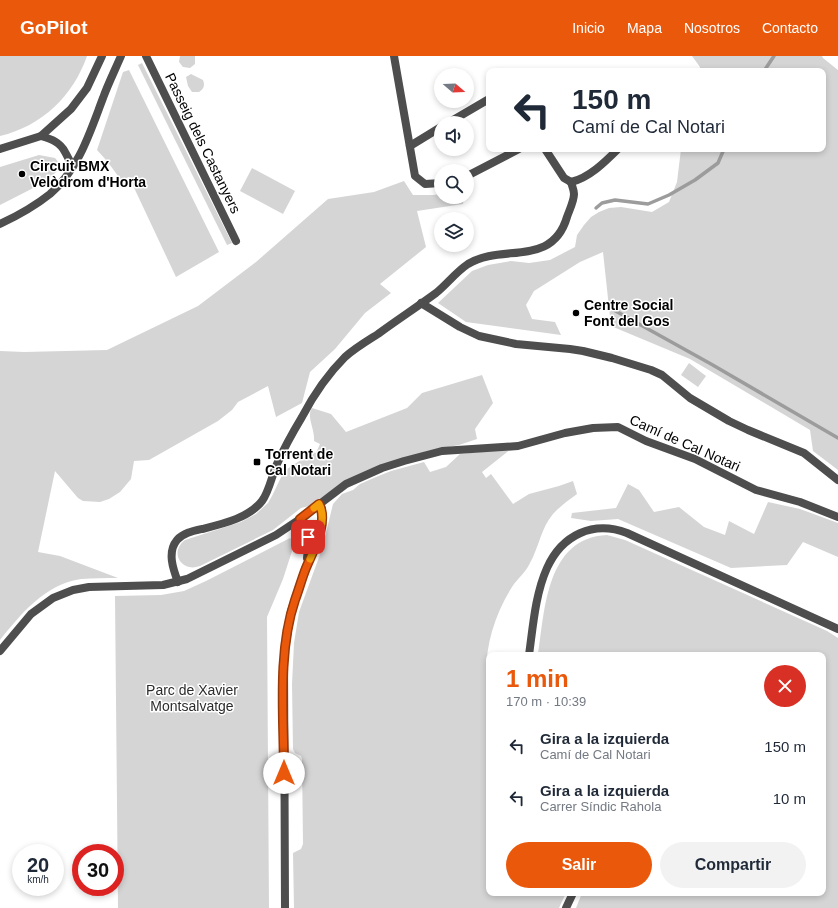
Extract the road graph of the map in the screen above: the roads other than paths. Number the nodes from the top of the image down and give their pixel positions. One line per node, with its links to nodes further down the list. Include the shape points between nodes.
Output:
1 (102, 56): 8 (street, via 87,88 71,108)
2 (121, 56): 14 (street, via 87,141)
3 (146, 56): 19 (street, Passeig dels Castanyers)
4 (394, 56): 9 (street)
5 (486, 101): 6 (street)
6 (460, 116)
7 (434, 131): 9 (street)
8 (41, 136): 10 (street); 14 (street, via 58,143)
9 (410, 146): 17 (street, via 415,176 426,184)
10 (0, 149)
11 (512, 152): 15 (street)
12 (547, 152): 16 (street, via 564,178)
13 (615, 152): 16 (street, via 601,165)
14 (73, 166): 18 (street, via 51,193)
15 (474, 172)
16 (571, 182): 20 (street, via 574,194 564,228 554,240 534,251 488,256 473,261)
17 (434, 183)
18 (0, 224)
19 (236, 241)
20 (421, 303): 21 (street, via 479,336 516,344 583,351 651,370 662,375 690,398 729,421 804,453); 26 (street, via 353,351 330,375 302,417 278,462 261,503 241,517 189,533 176,542 172,565)
21 (838, 480)
22 (319, 504): 23 (street, Camí de Cal Notari, via 346,484 404,460 442,451 518,446 565,433 618,427 646,441 695,459 756,490 800,502); 24 (street, Camí de Cal Notari); 25 (street, via 322,509 320,532)
23 (838, 517)
24 (300, 519): 25 (street, via 308,537); 26 (street, Camí de Cal Notari, via 276,535)
25 (305, 569): 31 (street, via 291,611 284,656)
26 (178, 582): 28 (street, Camí de Cal Notari, via 163,585 89,587 66,592 31,614)
27 (838, 629): 29 (street, via 627,533 599,528 572,537 558,551 547,568 538,597)
28 (0, 651)
29 (529, 652)
30 (572, 896): 32 (street)
31 (285, 908)
32 (566, 908)

